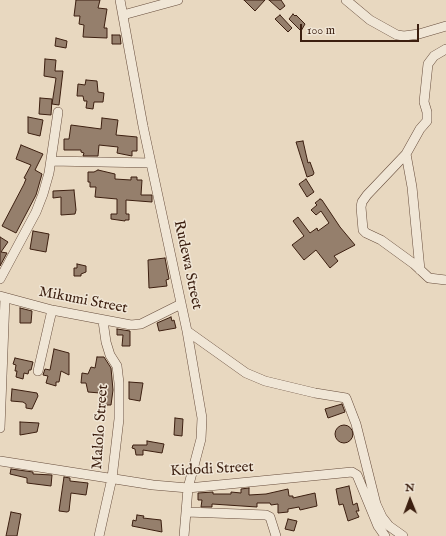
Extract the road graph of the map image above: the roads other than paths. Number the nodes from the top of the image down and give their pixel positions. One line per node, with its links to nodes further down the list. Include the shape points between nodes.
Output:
1 (120, 0): 4 (street, Rudewa Street)
2 (178, 0): 4 (street)
3 (346, 0): 5 (street, via 370,20 397,35 419,34)
4 (123, 15): 10 (street, Rudewa Street)
5 (446, 26)
6 (446, 49): 8 (street, via 434,56 428,64 424,91 427,121)
7 (58, 112): 9 (street)
8 (406, 154): 11 (street, via 412,187); 11 (street, via 362,202 361,219 366,233 381,240)
9 (51, 161): 10 (street); 12 (street, via 36,212)
10 (151, 163): 15 (street, Rudewa Street)
11 (420, 270): 13 (street, via 429,278)
12 (0, 279)
13 (446, 280)
14 (2, 297): 16 (street, Mikumi Street); 20 (street)
15 (182, 304): 17 (street, Mikumi Street, via 141,324); 18 (street, Rudewa Street)
16 (52, 310): 17 (street, Mikumi Street); 19 (street)
17 (103, 321): 22 (street, Malolo Street, via 106,342 117,366 119,383 119,419)
18 (187, 331): 23 (street, Rudewa Street, via 203,428); 29 (street, via 246,373 265,381 346,398 356,424 376,504 389,526)
19 (38, 371)
20 (0, 428)
21 (0, 462): 22 (street, Kidodi Street)
22 (112, 478): 23 (street, Kidodi Street); 25 (street, Malolo Street)
23 (188, 488): 24 (street, Rudewa Street); 28 (street, Kidodi Street, via 352,472 357,475 378,526)
24 (187, 512): 26 (street, Rudewa Street); 27 (street, via 266,515 270,517)
25 (99, 536)
26 (184, 536)
27 (276, 536)
28 (385, 536)
29 (403, 536)

